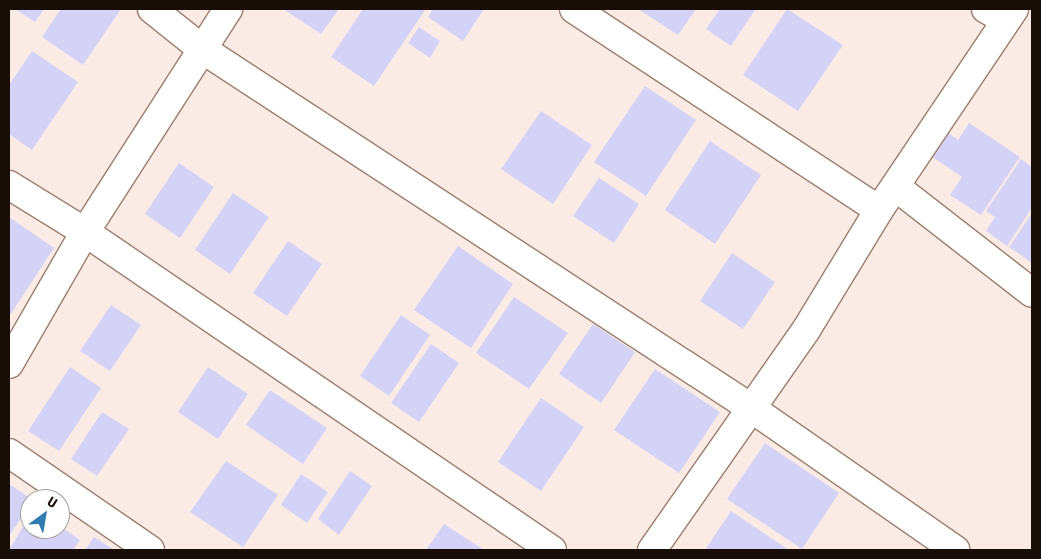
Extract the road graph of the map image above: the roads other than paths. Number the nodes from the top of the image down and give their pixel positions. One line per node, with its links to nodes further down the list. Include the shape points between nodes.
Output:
1 (152, 9): 5 (street)
2 (228, 9): 5 (street)
3 (574, 9): 8 (street)
4 (1001, 13): 7 (street)
5 (202, 49): 9 (street); 12 (street)
6 (9, 185): 9 (street)
7 (896, 187): 8 (street); 10 (street)
8 (879, 210): 12 (street, via 806,330)
9 (85, 232): 11 (street); 15 (street)
10 (1032, 293)
11 (9, 364)
12 (751, 408): 16 (street); 17 (street)
13 (9, 453): 14 (street)
14 (150, 550)
15 (552, 550)
16 (652, 550)
17 (955, 550)

